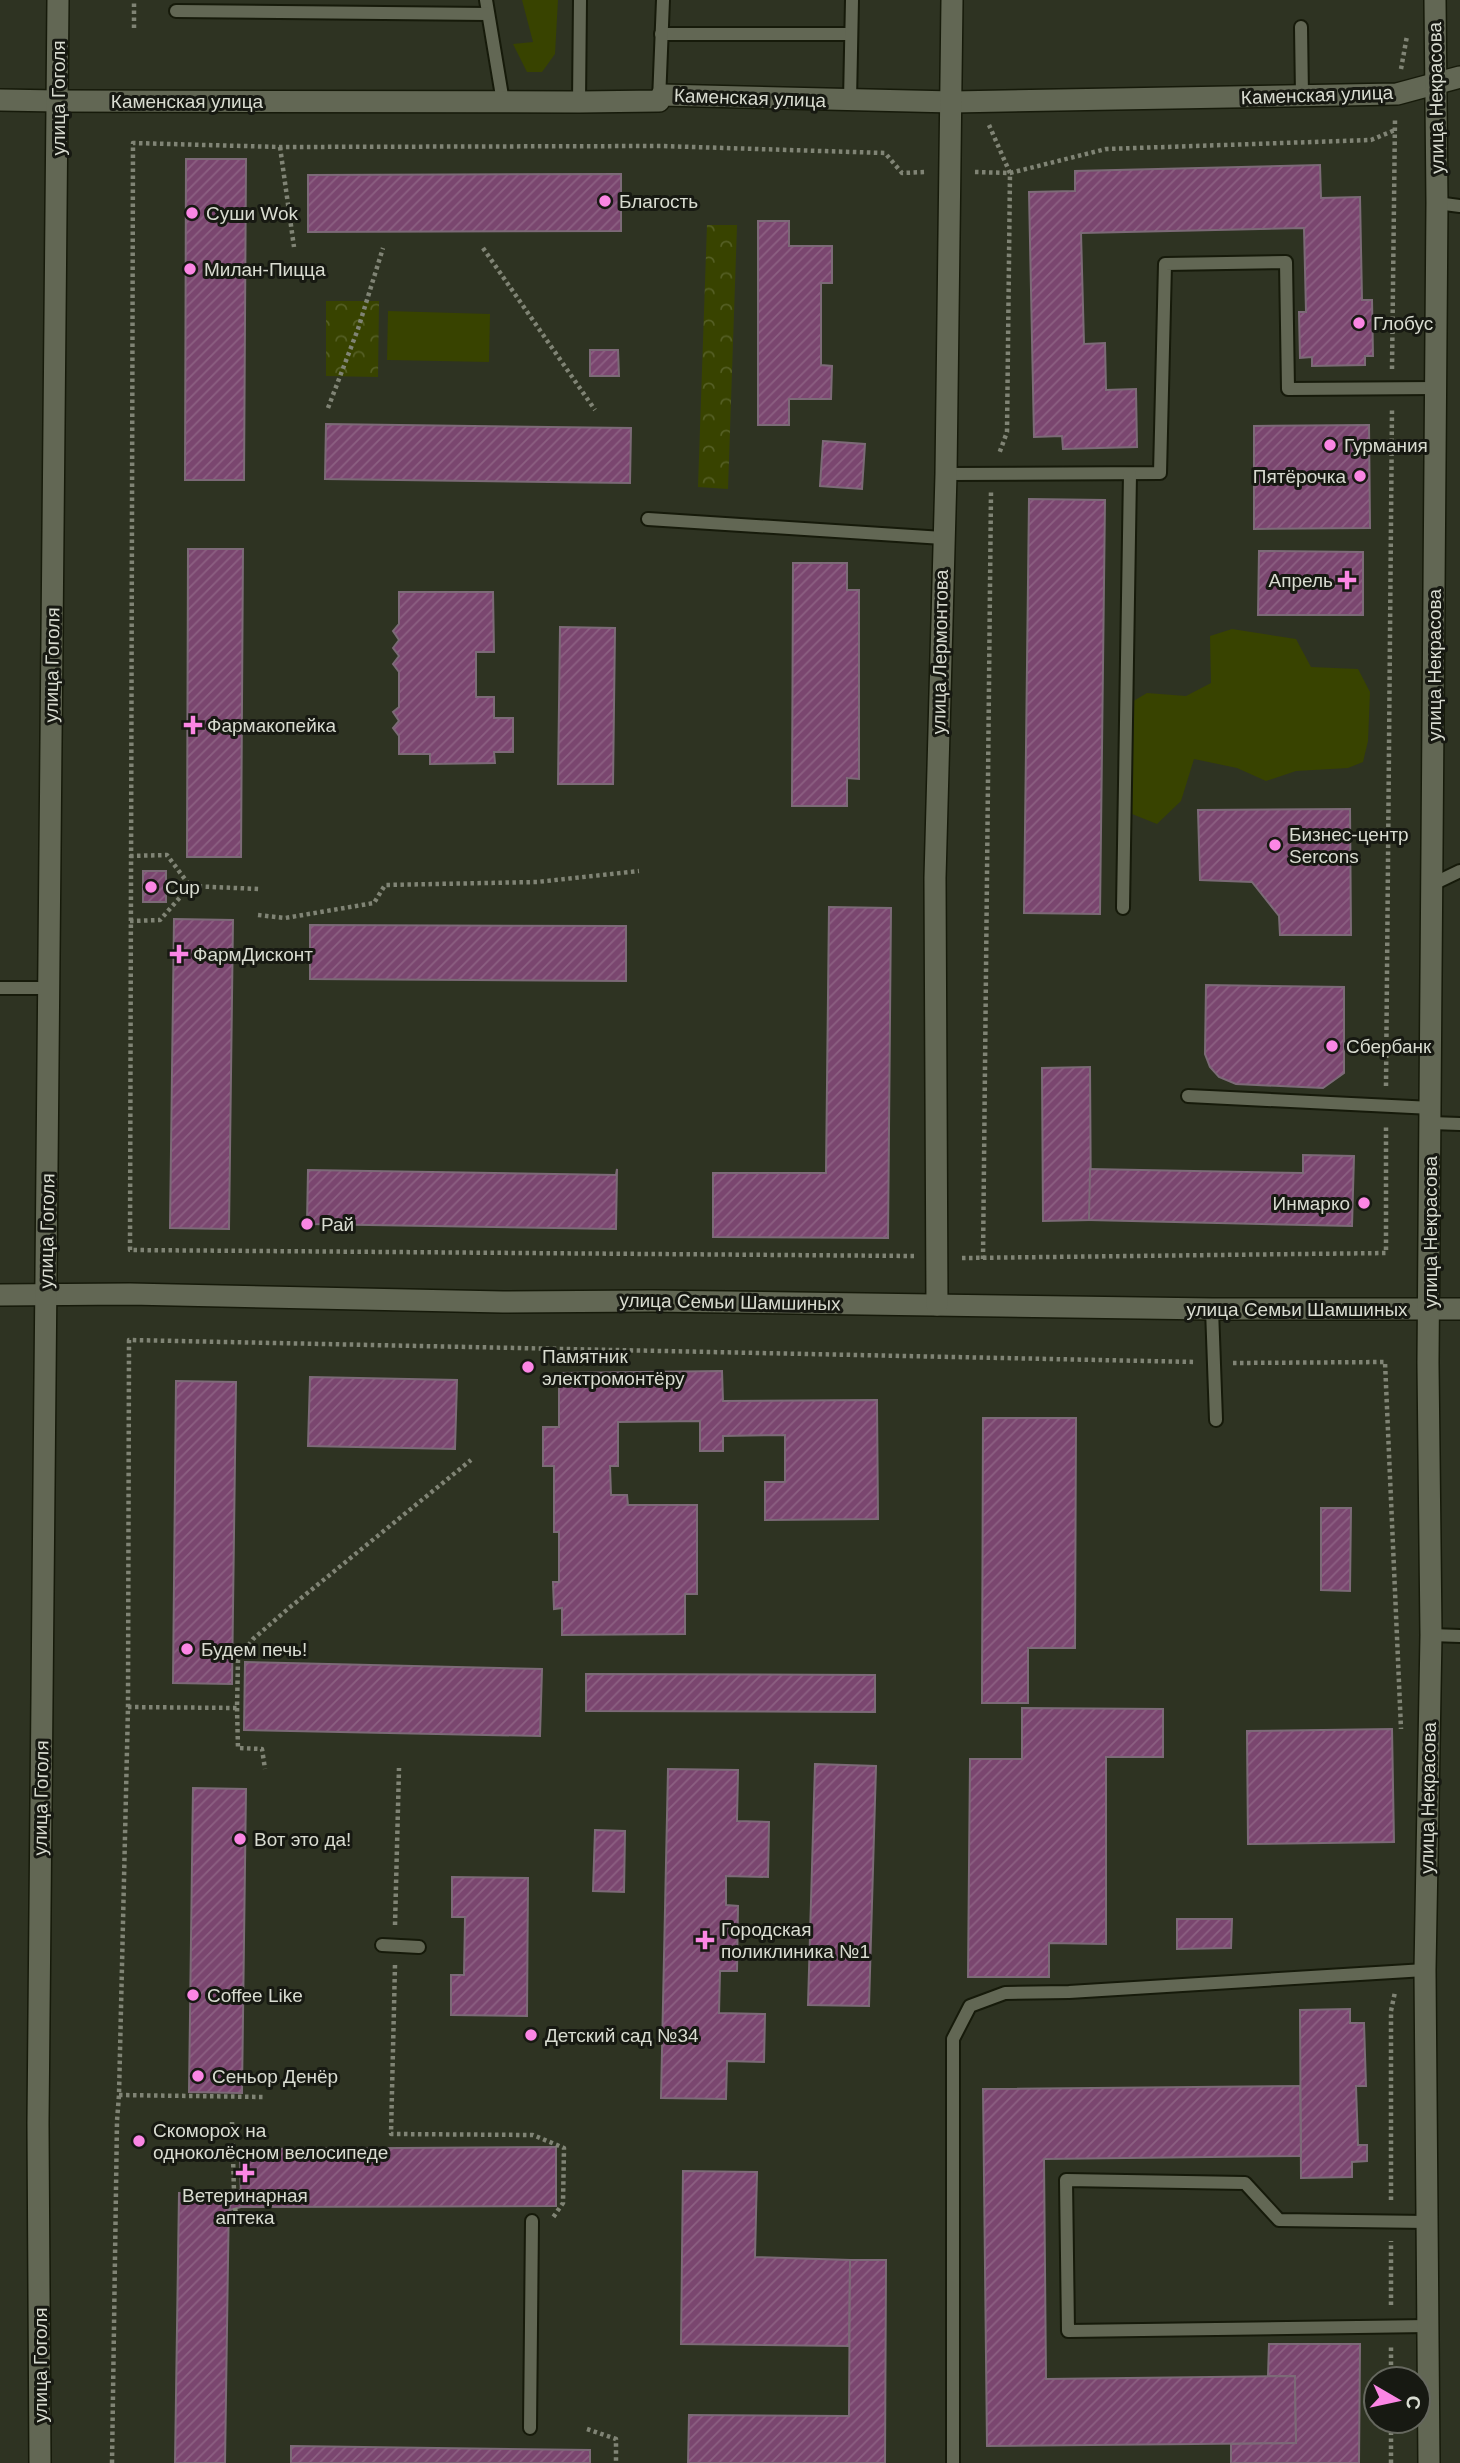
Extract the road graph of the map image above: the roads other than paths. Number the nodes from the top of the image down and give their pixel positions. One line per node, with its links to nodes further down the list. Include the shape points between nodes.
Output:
1 (58, 0): 17 (street, улица Гоголя)
2 (486, 0): 9 (lane)
3 (580, 0): 21 (lane)
4 (663, 0): 11 (lane)
5 (852, 0): 12 (lane)
6 (952, 0): 22 (street, улица Лермонтова)
7 (1435, 0): 14 (street, улица Некрасова)
8 (176, 11): 9 (lane)
9 (488, 14): 20 (lane)
10 (1301, 27): 15 (lane)
11 (661, 34): 12 (lane); 18 (lane)
12 (851, 34): 19 (lane)
13 (1460, 77): 14 (street, Каменская улица)
14 (1436, 83): 15 (street, Каменская улица, via 1396,94); 23 (street, улица Некрасова)
15 (1302, 96): 22 (street, Каменская улица)
16 (0, 100): 17 (street, Каменская улица)
17 (58, 101): 20 (street, Каменская улица); 34 (street, улица Гоголя)
18 (659, 101): 19 (street, Каменская улица, via 662,95); 21 (street, Каменская улица)
19 (850, 101): 22 (street, Каменская улица)
20 (503, 102): 21 (street, Каменская улица)
21 (579, 102)
22 (953, 103): 26 (street, улица Лермонтова)
23 (1437, 203): 24 (lane); 25 (street, улица Некрасова)
24 (1460, 206)
25 (1436, 388): 27 (lane, via 1287,389 1286,262 1165,264 1160,474); 31 (street, улица Некрасова)
26 (946, 474): 27 (lane); 29 (street, улица Лермонтова)
27 (1130, 474): 32 (lane)
28 (648, 519): 29 (lane)
29 (943, 538): 40 (street, улица Лермонтова, via 935,878)
30 (1460, 872): 31 (lane)
31 (1433, 884): 36 (street, улица Некрасова)
32 (1123, 908)
33 (0, 988): 34 (lane)
34 (49, 988): 38 (street, улица Гоголя)
35 (1188, 1096): 36 (lane, via 1386,1107)
36 (1432, 1116): 37 (lane); 42 (street, улица Некрасова)
37 (1460, 1124)
38 (46, 1294): 39 (street, улица Семьи Шамшиных); 40 (street, улица Семьи Шамшиных); 54 (street, улица Гоголя, via 38,2123)
39 (0, 1295)
40 (937, 1305): 41 (street, улица Семьи Шамшиных)
41 (1212, 1309): 42 (street, улица Семьи Шамшиных); 44 (lane)
42 (1430, 1309): 43 (street, улица Семьи Шамшиных); 45 (street, улица Некрасова)
43 (1460, 1309)
44 (1216, 1420)
45 (1431, 1635): 46 (lane); 49 (street, улица Некрасова)
46 (1460, 1636)
47 (382, 1945): 48 (lane)
48 (419, 1947)
49 (1425, 1970): 51 (street, улица Некрасова); 55 (lane, via 1005,1993 970,2006 953,2039)
50 (531, 2221): 53 (lane)
51 (1427, 2222): 52 (street, улица Некрасова); 52 (lane, via 1279,2220 1245,2183 1066,2180 1068,2331)
52 (1428, 2326): 56 (street, улица Некрасова)
53 (530, 2428)
54 (40, 2463)
55 (953, 2463)
56 (1429, 2463)

